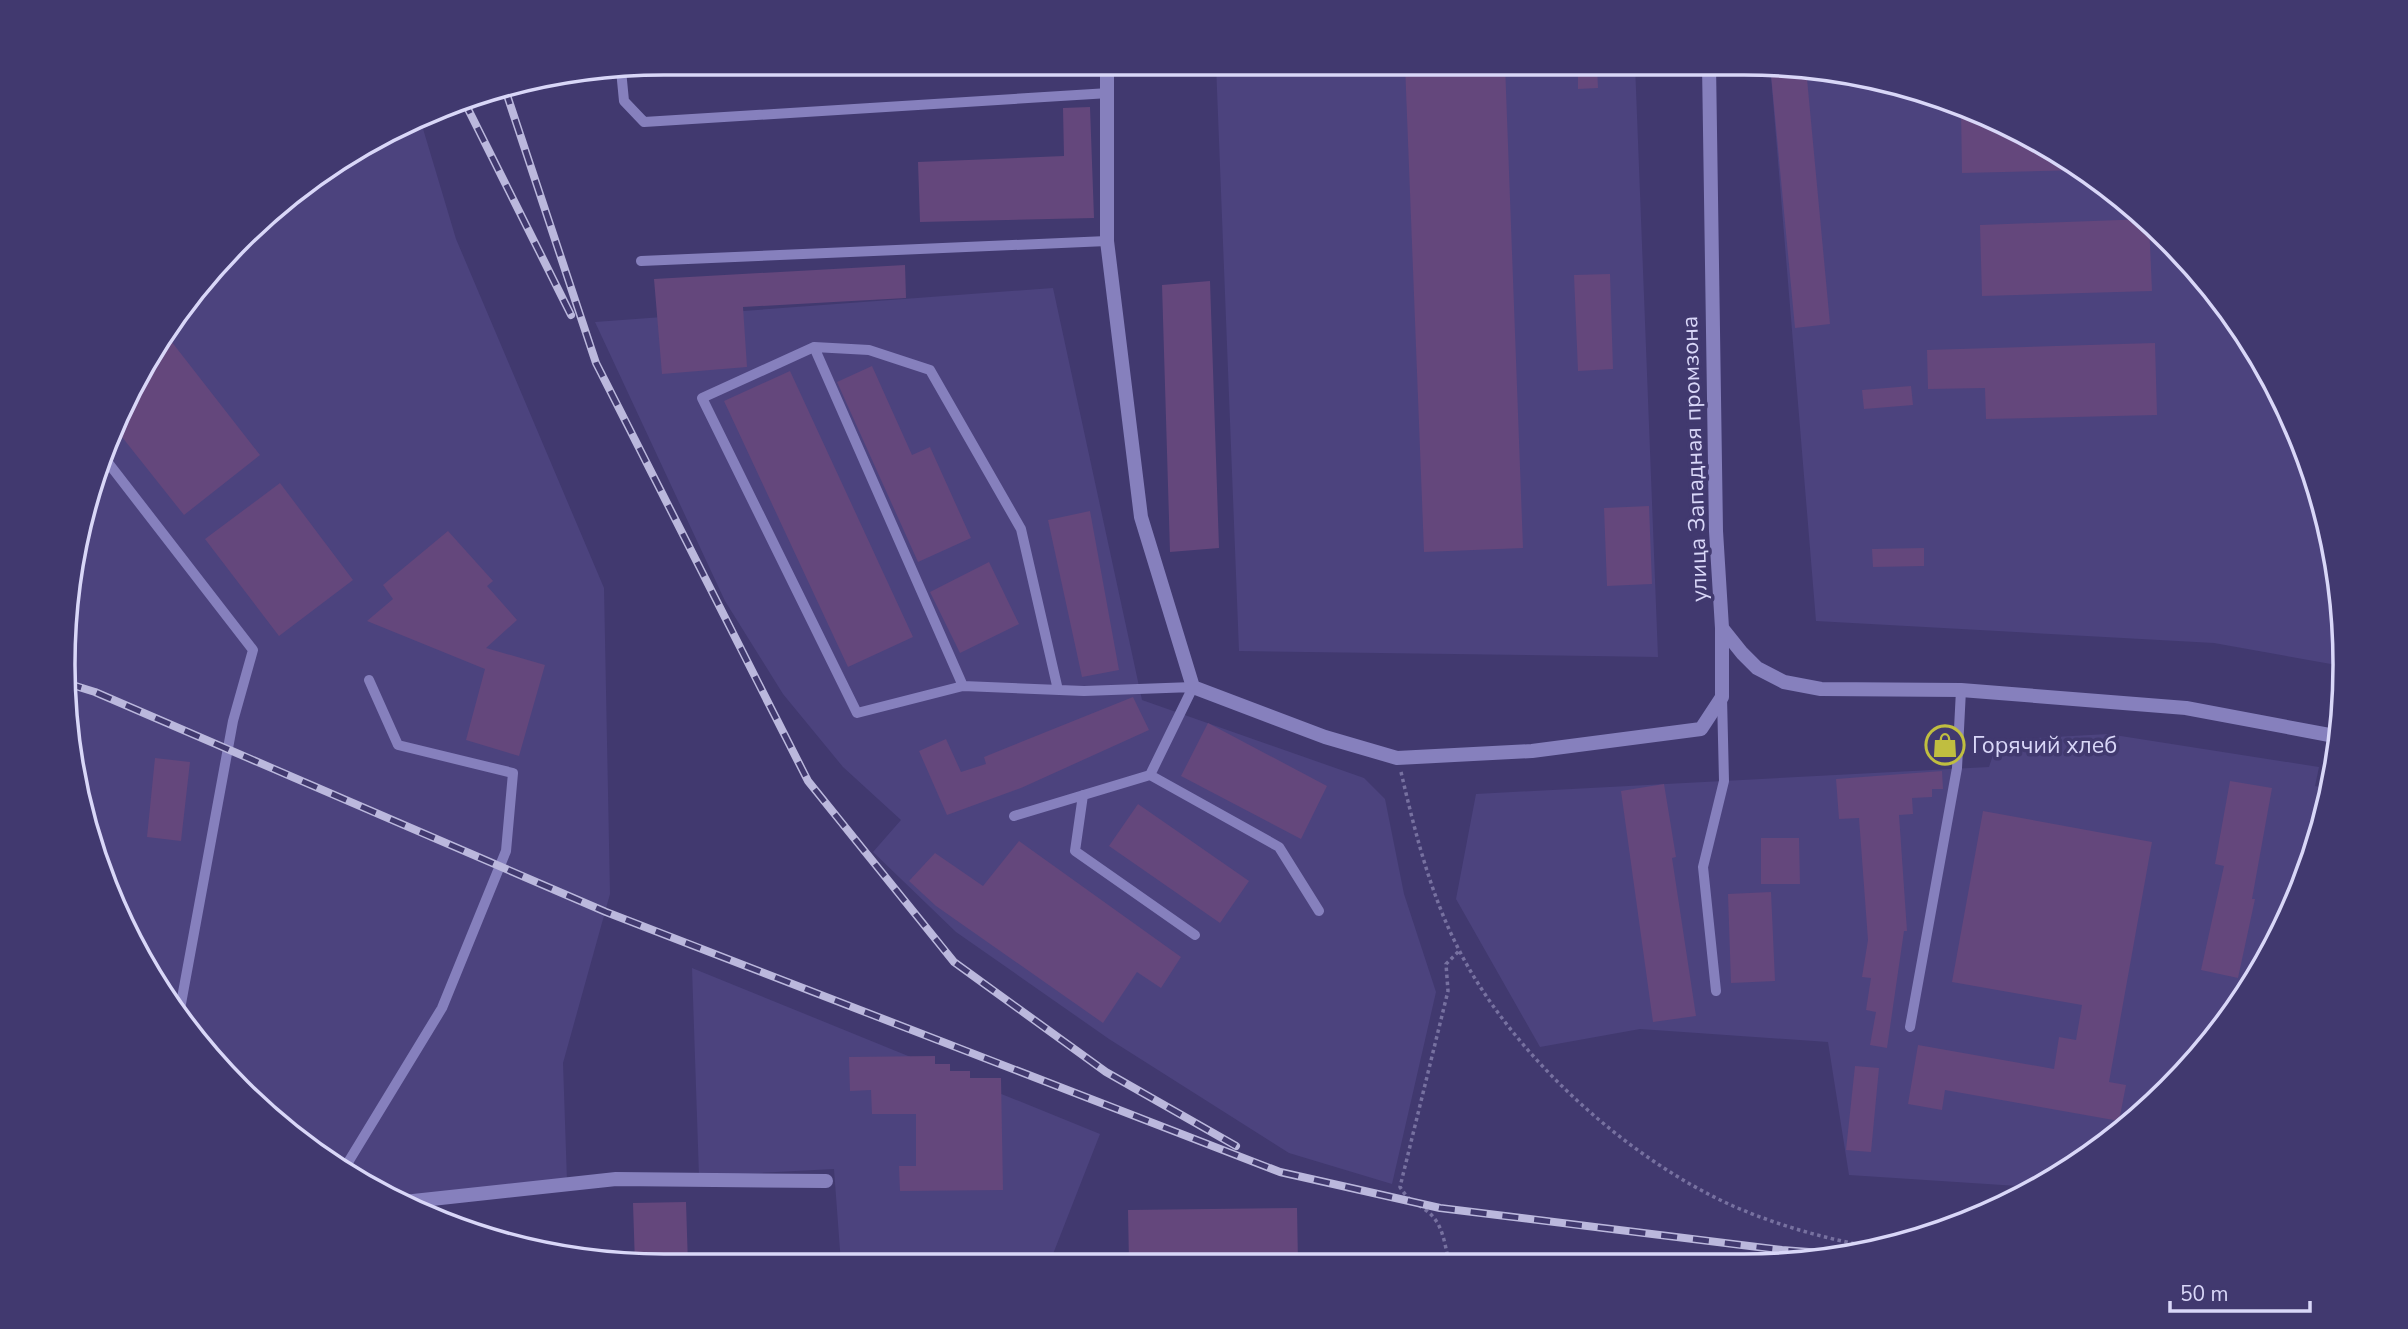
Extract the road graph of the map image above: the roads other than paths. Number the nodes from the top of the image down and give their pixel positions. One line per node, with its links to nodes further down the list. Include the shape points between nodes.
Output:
1 (1108, 75): 4 (street)
2 (1709, 75): 9 (street, улица Западная промзона, via 1716,531)
3 (622, 77): 4 (lane, via 624,101 644,122)
4 (1109, 93): 5 (street)
5 (1107, 241): 6 (lane); 12 (street, via 1141,517)
6 (641, 261)
7 (814, 347): 11 (lane); 11 (lane, via 702,398 857,713); 13 (lane, via 869,350 930,370 1021,529)
8 (110, 466): 23 (lane, via 253,650 233,721)
9 (1722, 628): 14 (street, улица Западная промзона, via 1758,668 1783,682 1821,689); 15 (street)
10 (369, 680): 25 (lane, via 398,745 513,773 506,851 442,1008)
11 (963, 686): 13 (lane)
12 (1192, 687): 13 (lane); 15 (street, via 1325,737 1397,758 1532,751 1702,729); 17 (lane)
13 (1058, 690)
14 (1961, 690): 16 (street, улица Западная промзона, via 2186,708); 24 (lane, via 1957,768)
15 (1722, 697): 22 (lane, via 1724,781 1703,867)
16 (2328, 735)
17 (1150, 775): 18 (lane); 20 (lane, via 1279,847)
18 (1083, 795): 19 (lane); 21 (lane, via 1075,851)
19 (1014, 816)
20 (1318, 911)
21 (1195, 935)
22 (1716, 991)
23 (181, 1001)
24 (1910, 1027)
25 (349, 1161)
26 (826, 1181): 27 (street, via 617,1179)
27 (420, 1200)

